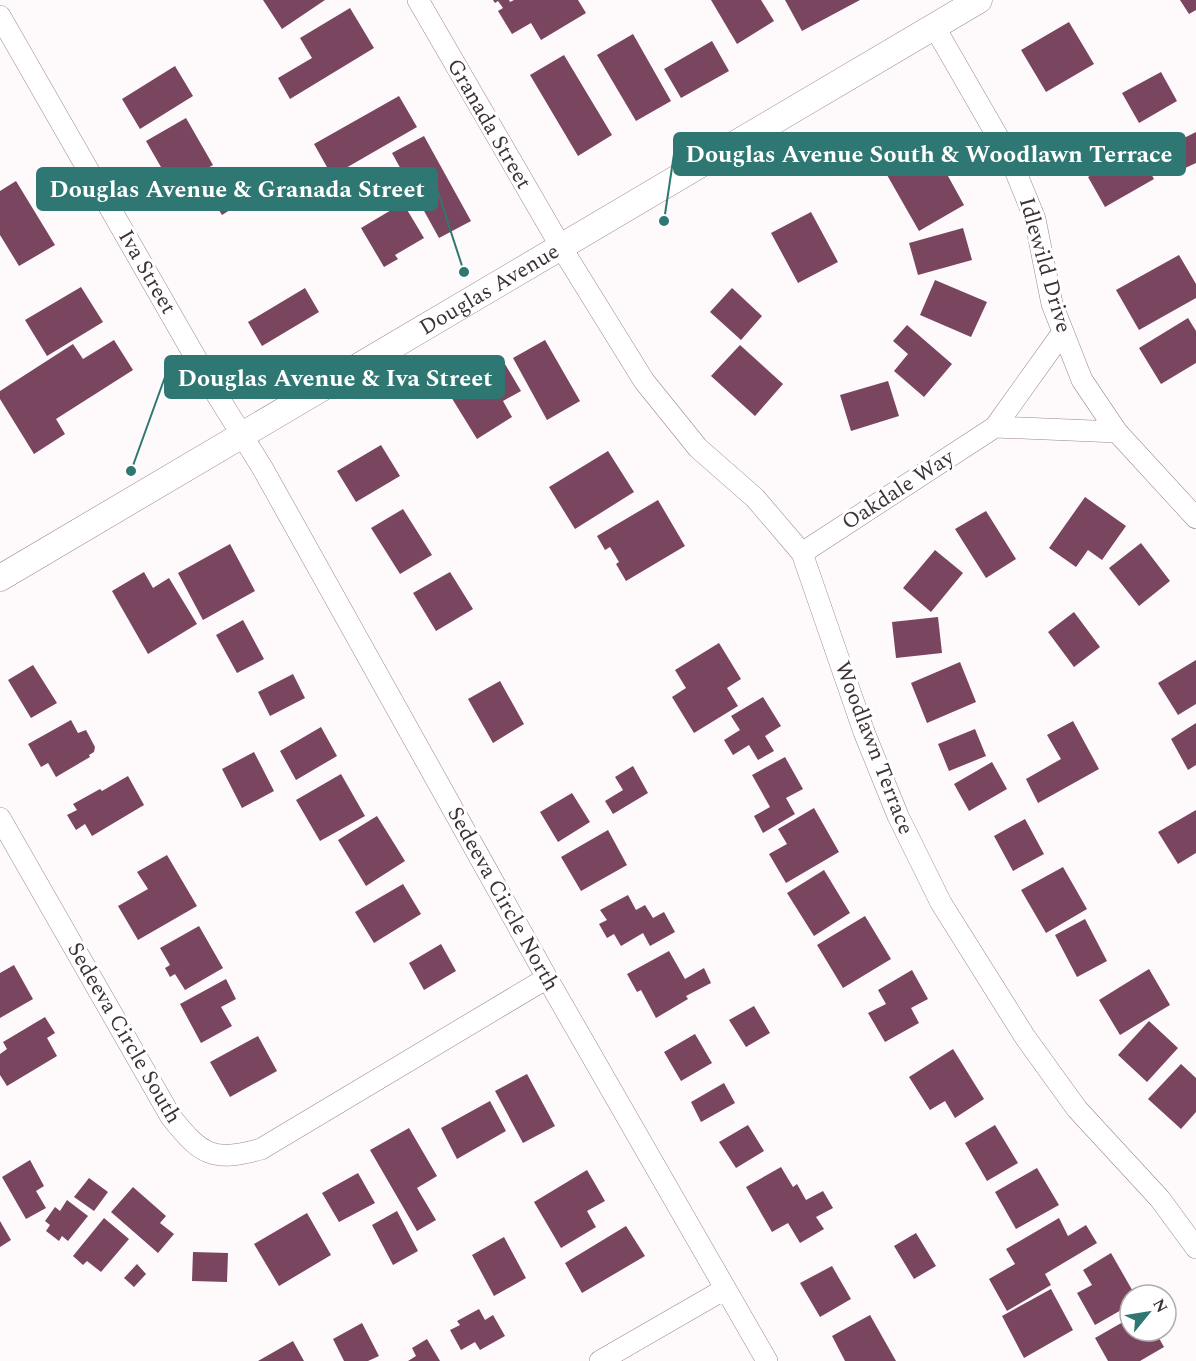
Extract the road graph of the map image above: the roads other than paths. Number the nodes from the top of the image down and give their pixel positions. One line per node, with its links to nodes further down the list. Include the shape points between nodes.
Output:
1 (418, 0): 5 (street, Granada Street)
2 (980, 0): 4 (street, Douglas Avenue)
3 (0, 15): 9 (street, Iva Street)
4 (934, 27): 5 (street, Douglas Avenue); 6 (street, Idlewild Drive, via 1010,158 1035,219 1052,304)
5 (561, 247): 9 (street, Douglas Avenue); 11 (street, Woodlawn Terrace, via 651,389 698,448 755,498)
6 (1063, 332): 7 (street, Oakdale Way); 8 (street, Idlewild Drive, via 1082,380)
7 (995, 427): 8 (street); 11 (street, Oakdale Way)
8 (1117, 432): 10 (street, Idlewild Drive)
9 (242, 435): 12 (street, Douglas Avenue); 14 (street, Sedeeva Circle North)
10 (1196, 518)
11 (802, 553): 15 (street, Woodlawn Terrace, via 864,732 898,816 940,903 1025,1037 1077,1109 1160,1199)
12 (0, 578)
13 (0, 818): 14 (street, Sedeeva Circle South, via 171,1118 189,1140 211,1155 235,1156 261,1149)
14 (547, 978): 16 (street, Sedeeva Circle North)
15 (1196, 1248)
16 (725, 1289): 17 (street); 18 (street, Sedeeva Circle North)
17 (600, 1361)
18 (766, 1361)

